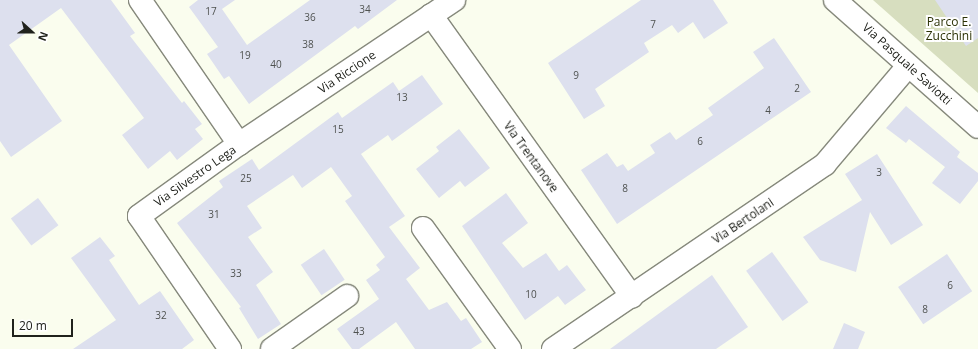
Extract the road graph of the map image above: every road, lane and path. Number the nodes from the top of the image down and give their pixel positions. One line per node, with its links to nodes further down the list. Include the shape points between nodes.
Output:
1 (140, 0): 7 (street, Via Silvestro Lega)
2 (454, 0): 4 (street, Via Riccione)
3 (836, 0): 5 (street, Via Pasquale Saviotti)
4 (431, 15): 7 (street, Via Riccione); 10 (street, Via Trentanove)
5 (908, 66): 6 (street, Via Pasquale Saviotti); 10 (street, Via Bertolani, via 825,164)
6 (978, 127)
7 (239, 144): 11 (street, Via Silvestro Lega, via 139,216)
8 (423, 228): 13 (street)
9 (347, 296): 12 (street)
10 (632, 297): 14 (street, Via Bertolani)
11 (230, 349)
12 (272, 349)
13 (510, 349)
14 (553, 349)

